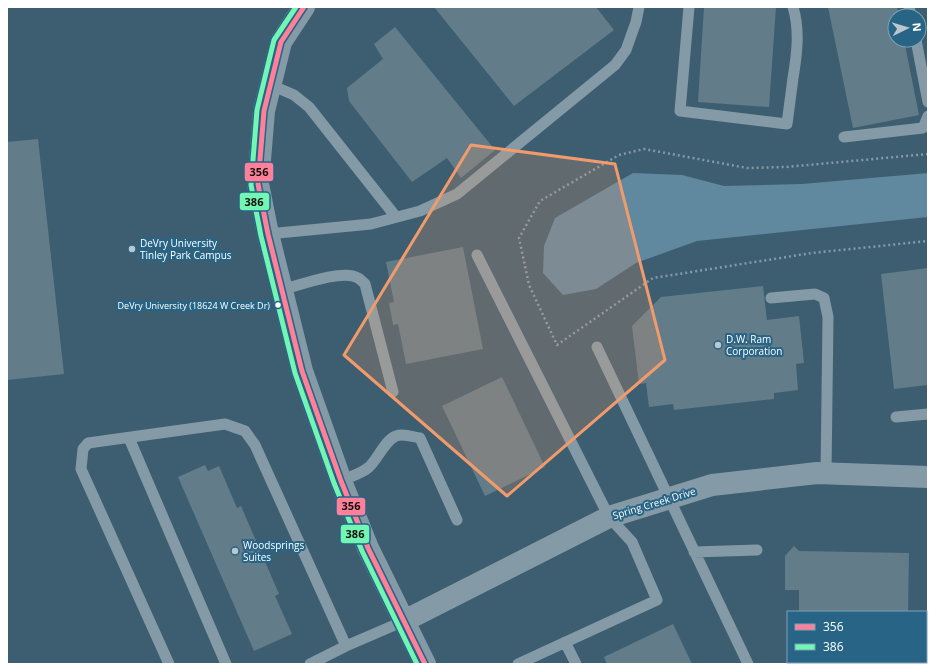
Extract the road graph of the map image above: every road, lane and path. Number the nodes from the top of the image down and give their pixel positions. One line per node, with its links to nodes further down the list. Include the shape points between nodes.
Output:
1 (304, 7): 6 (street, via 281,42)
2 (639, 7): 11 (lane, via 626,50 615,65 457,194 420,211)
3 (689, 7): 4 (lane, via 680,111 787,124 798,38)
4 (793, 7)
5 (918, 48): 7 (lane)
6 (271, 85): 11 (lane, via 294,94 309,107); 12 (street, via 264,111 258,184)
7 (928, 102)
8 (928, 116): 9 (lane, via 923,128)
9 (844, 137)
10 (928, 154): 13 (path, via 786,167 747,168 644,149 619,155 540,201 519,238 529,285 557,345 653,278 812,253)
11 (396, 217): 12 (lane, via 371,224)
12 (268, 234): 15 (street)
13 (928, 241)
14 (477, 255): 26 (lane)
15 (282, 290): 18 (lane, via 329,277 347,275 358,278 365,284); 24 (street, via 302,371)
16 (771, 298): 22 (lane, via 816,294 824,298 828,316)
17 (597, 347): 25 (lane)
18 (393, 392)
19 (928, 414): 20 (lane)
20 (896, 416)
21 (129, 438): 32 (lane, via 225,424 245,431 255,445); 33 (lane, via 88,444 83,449 81,469); 34 (lane)
22 (826, 474): 23 (street, Spring Creek Drive); 25 (street, Spring Creek Drive, via 712,485)
23 (928, 477)
24 (341, 481): 27 (lane, via 368,468 387,442 396,436 420,438); 30 (street, via 368,548)
25 (668, 499): 26 (street, Spring Creek Drive); 29 (lane)
26 (609, 517): 30 (street, Spring Creek Drive); 31 (lane, via 632,542 657,600)
27 (457, 520)
28 (757, 550): 29 (lane)
29 (694, 552): 39 (lane)
30 (404, 621): 32 (lane); 36 (street)
31 (565, 642): 37 (lane); 38 (lane)
32 (346, 646): 35 (lane)
33 (169, 664)
34 (226, 664)
35 (310, 664)
36 (426, 664)
37 (518, 664)
38 (576, 664)
39 (748, 664)

